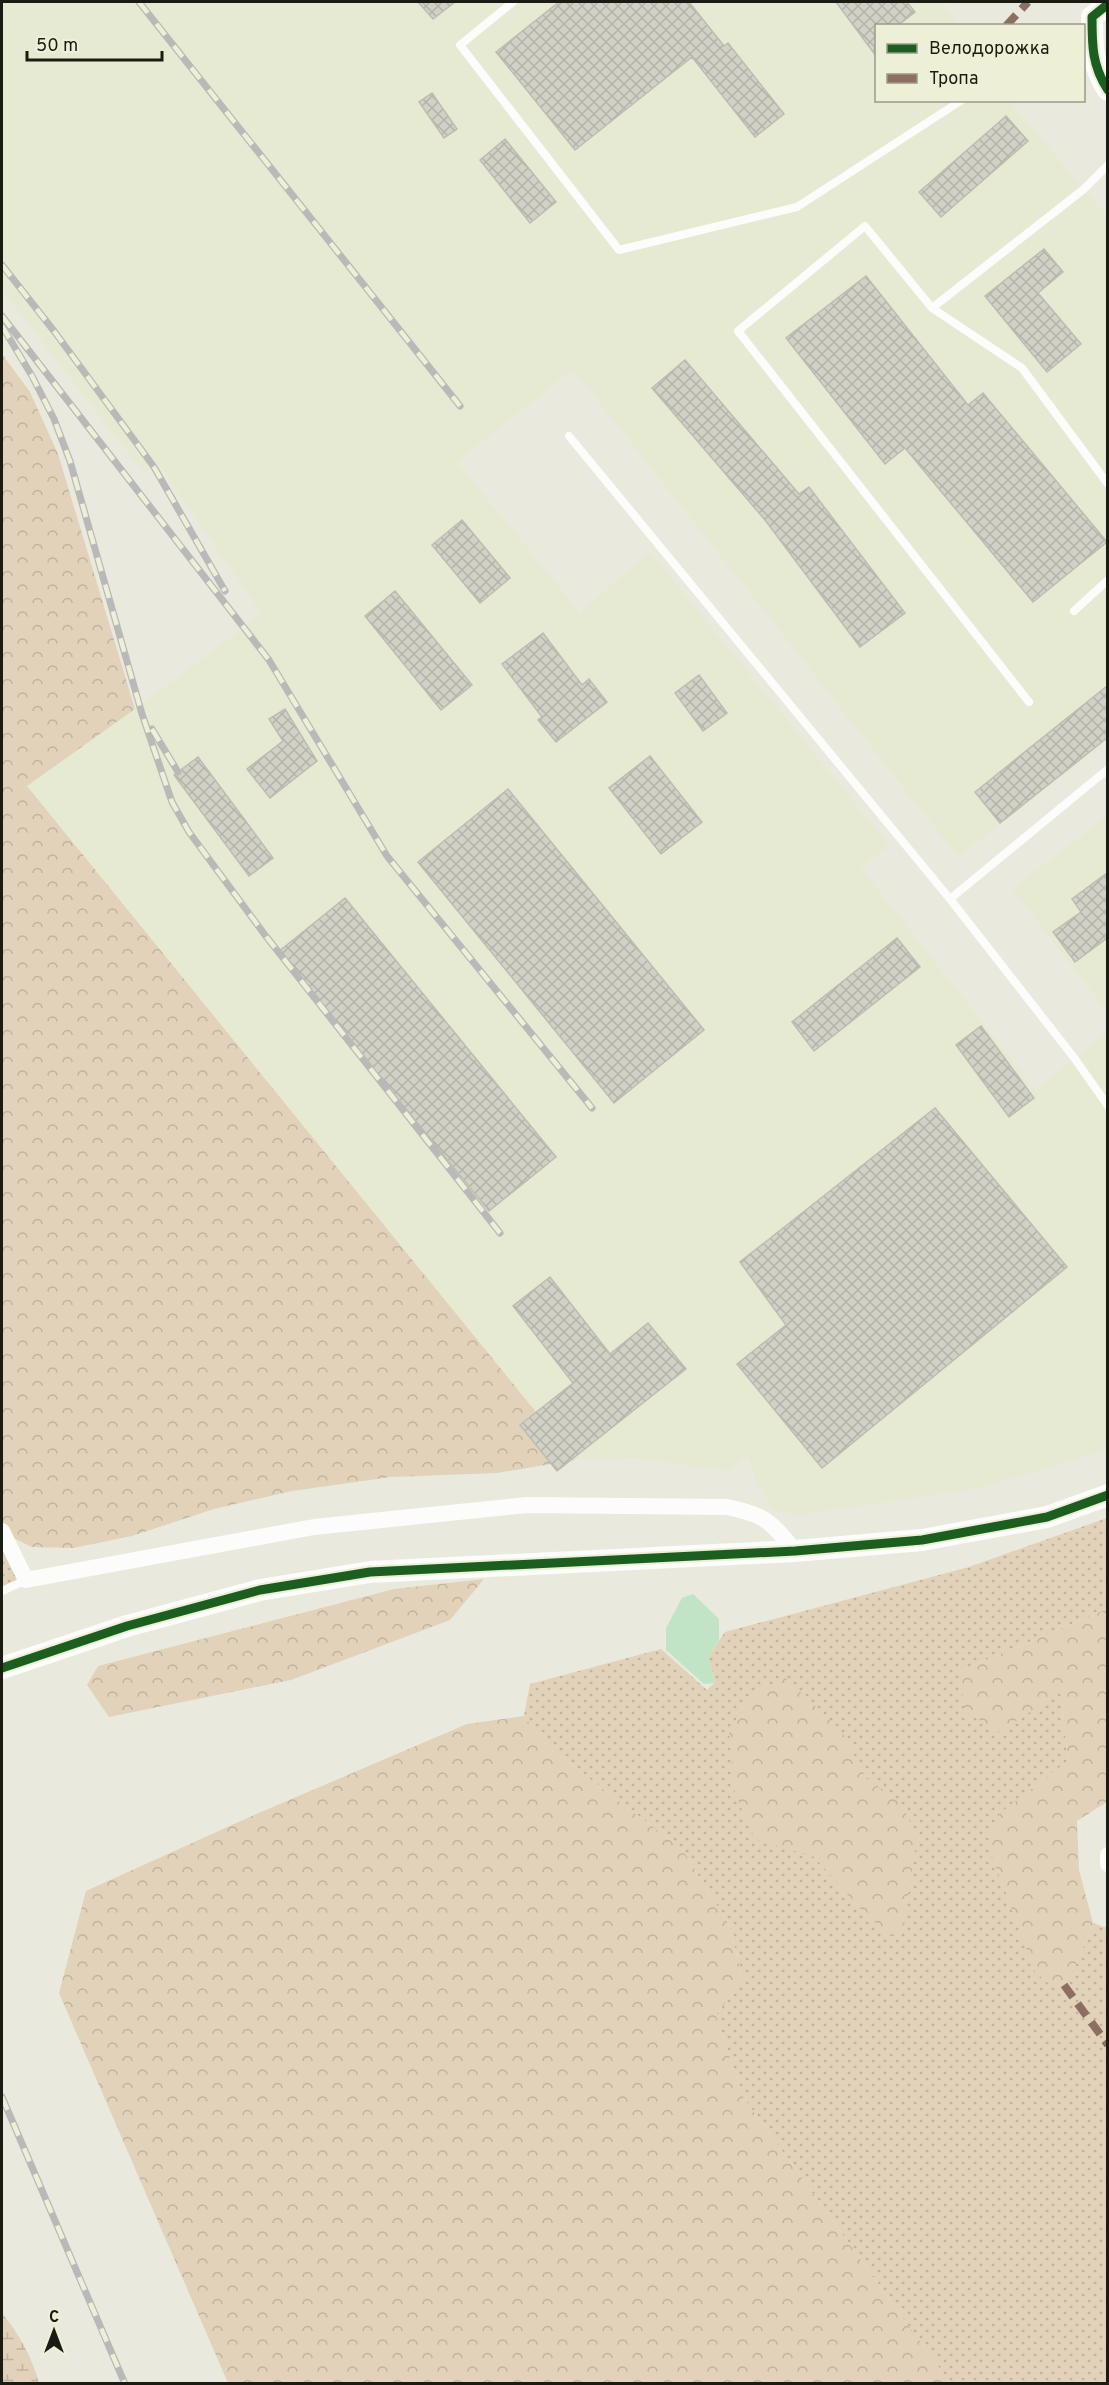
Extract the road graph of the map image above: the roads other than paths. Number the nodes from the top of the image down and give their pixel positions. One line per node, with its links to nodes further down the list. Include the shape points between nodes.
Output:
1 (513, 2): 4 (lane, via 460,45 619,250 797,207)
2 (1093, 16): 3 (street, via 1097,74)
3 (1107, 90)
4 (959, 102)
5 (1107, 165): 6 (lane, via 1084,189)
6 (932, 308): 8 (lane, via 1022,368); 11 (lane, via 865,226 738,331)
7 (569, 436): 13 (lane)
8 (1107, 484)
9 (1107, 580): 10 (lane)
10 (1074, 611)
11 (1029, 702)
12 (1107, 769): 13 (lane)
13 (950, 899): 14 (lane)
14 (1107, 1106)
15 (1107, 1495): 17 (street, via 1047,1517 922,1540)
16 (2, 1531): 18 (street)
17 (795, 1551): 18 (street, via 771,1522 754,1512 727,1507 527,1505 314,1527); 20 (street, via 370,1572 260,1590 127,1626)
18 (27, 1580): 19 (lane)
19 (2, 1591)
20 (2, 1668)
21 (1107, 1855): 22 (street)
22 (1107, 1864)

